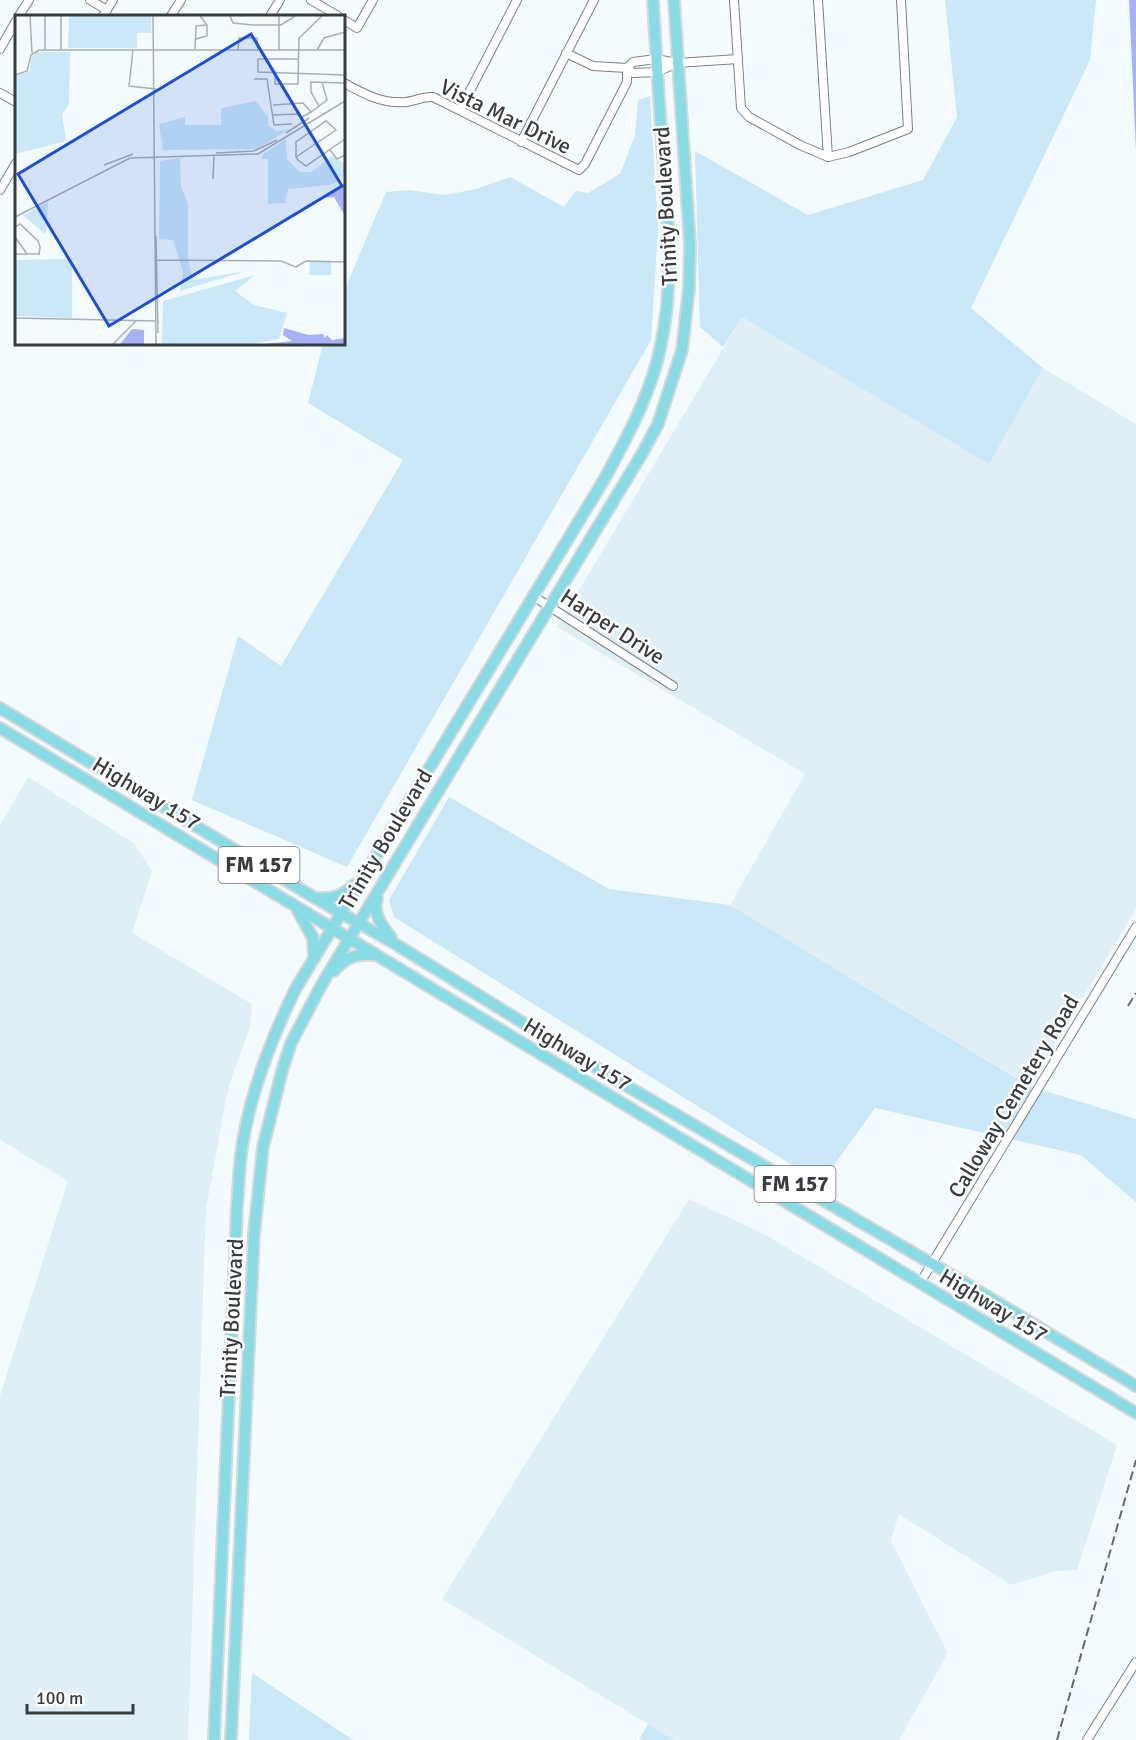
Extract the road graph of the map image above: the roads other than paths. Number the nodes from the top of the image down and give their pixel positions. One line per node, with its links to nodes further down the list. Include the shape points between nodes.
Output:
1 (29, 0): 16 (street)
2 (90, 0): 15 (street)
3 (113, 0): 15 (street)
4 (180, 0): 17 (street)
5 (280, 0): 18 (street)
6 (311, 0): 19 (street)
7 (373, 0): 20 (street, via 357,28)
8 (517, 0): 32 (street)
9 (594, 0): 23 (street)
10 (653, 0): 24 (main road, Trinity Boulevard)
11 (674, 0): 26 (main road, Trinity Boulevard)
12 (734, 0): 25 (street)
13 (818, 0): 34 (street)
14 (901, 0): 34 (street, via 908,129)
15 (105, 13)
16 (20, 15)
17 (172, 15)
18 (271, 15)
19 (336, 15)
20 (345, 21)
21 (15, 23): 22 (street)
22 (0, 49)
23 (566, 53): 27 (street, via 600,68); 33 (street)
24 (656, 59): 26 (street); 27 (street, via 633,62); 28 (main road, Trinity Boulevard)
25 (738, 59): 26 (street); 34 (street, via 741,108 749,117)
26 (677, 63): 28 (street); 38 (main road, Trinity Boulevard, via 690,245 686,325 679,359 643,452)
27 (627, 68): 28 (street, via 633,73); 33 (street, Vista Mar Drive, via 627,82 579,170)
28 (657, 72): 37 (main road, Trinity Boulevard, via 670,286 655,369 634,424)
29 (345, 83): 32 (street, Vista Mar Drive, via 381,101 408,102 433,97)
30 (0, 93): 31 (street)
31 (15, 101)
32 (460, 110): 33 (street, Vista Mar Drive)
33 (521, 142)
34 (828, 157)
35 (15, 165): 36 (street)
36 (0, 190)
37 (533, 596): 38 (street, Harper Drive); 42 (main road, Trinity Boulevard)
38 (549, 607): 39 (street, Harper Drive); 43 (main road, Trinity Boulevard)
39 (673, 686)
40 (0, 708): 46 (main road, Highway 157 / FM 157)
41 (0, 728): 47 (main road, Highway 157 / FM 157)
42 (428, 769): 43 (main road); 44 (main road, Trinity Boulevard)
43 (444, 779): 45 (main road, Trinity Boulevard)
44 (363, 877): 46 (main road, via 346,893); 48 (main road, Trinity Boulevard)
45 (378, 890): 49 (main road, Trinity Boulevard); 53 (main road, via 375,912)
46 (315, 898): 48 (main road, Highway 157 / FM 157)
47 (295, 906): 51 (main road, Highway 157 / FM 157); 55 (main road, via 313,938)
48 (342, 912): 49 (main road, Highway 157 / FM 157); 51 (main road, Trinity Boulevard)
49 (359, 922): 52 (main road, Trinity Boulevard); 53 (main road, Highway 157 / FM 157)
50 (1136, 927): 59 (street, Calloway Cemetery Road)
51 (333, 928): 52 (main road, Highway 157 / FM 157); 55 (main road, Trinity Boulevard)
52 (349, 938): 54 (main road, Highway 157 / FM 157); 56 (main road, Trinity Boulevard)
53 (397, 945): 57 (main road, Highway 157 / FM 157)
54 (379, 955): 56 (main road, via 357,954 344,960); 58 (main road, Highway 157 / FM 157)
55 (314, 957): 60 (main road, Trinity Boulevard, via 282,1018 253,1094 242,1142)
56 (322, 984): 61 (main road, Trinity Boulevard, via 291,1043 263,1147)
57 (598, 1069): 58 (main road); 59 (main road, Highway 157 / FM 157)
58 (589, 1084): 62 (main road, Highway 157 / FM 157)
59 (932, 1264): 62 (street, Calloway Cemetery Road); 63 (main road, Highway 157 / FM 157)
60 (233, 1272): 61 (main road); 65 (main road, Trinity Boulevard)
61 (252, 1274): 66 (main road, Trinity Boulevard)
62 (920, 1283): 64 (main road, Highway 157 / FM 157)
63 (1136, 1386)
64 (1136, 1413)
65 (222, 1524): 66 (main road); 68 (main road, Trinity Boulevard)
66 (241, 1524): 69 (main road, Trinity Boulevard)
67 (1136, 1662): 70 (street)
68 (214, 1740)
69 (231, 1740)
70 (1087, 1740)

